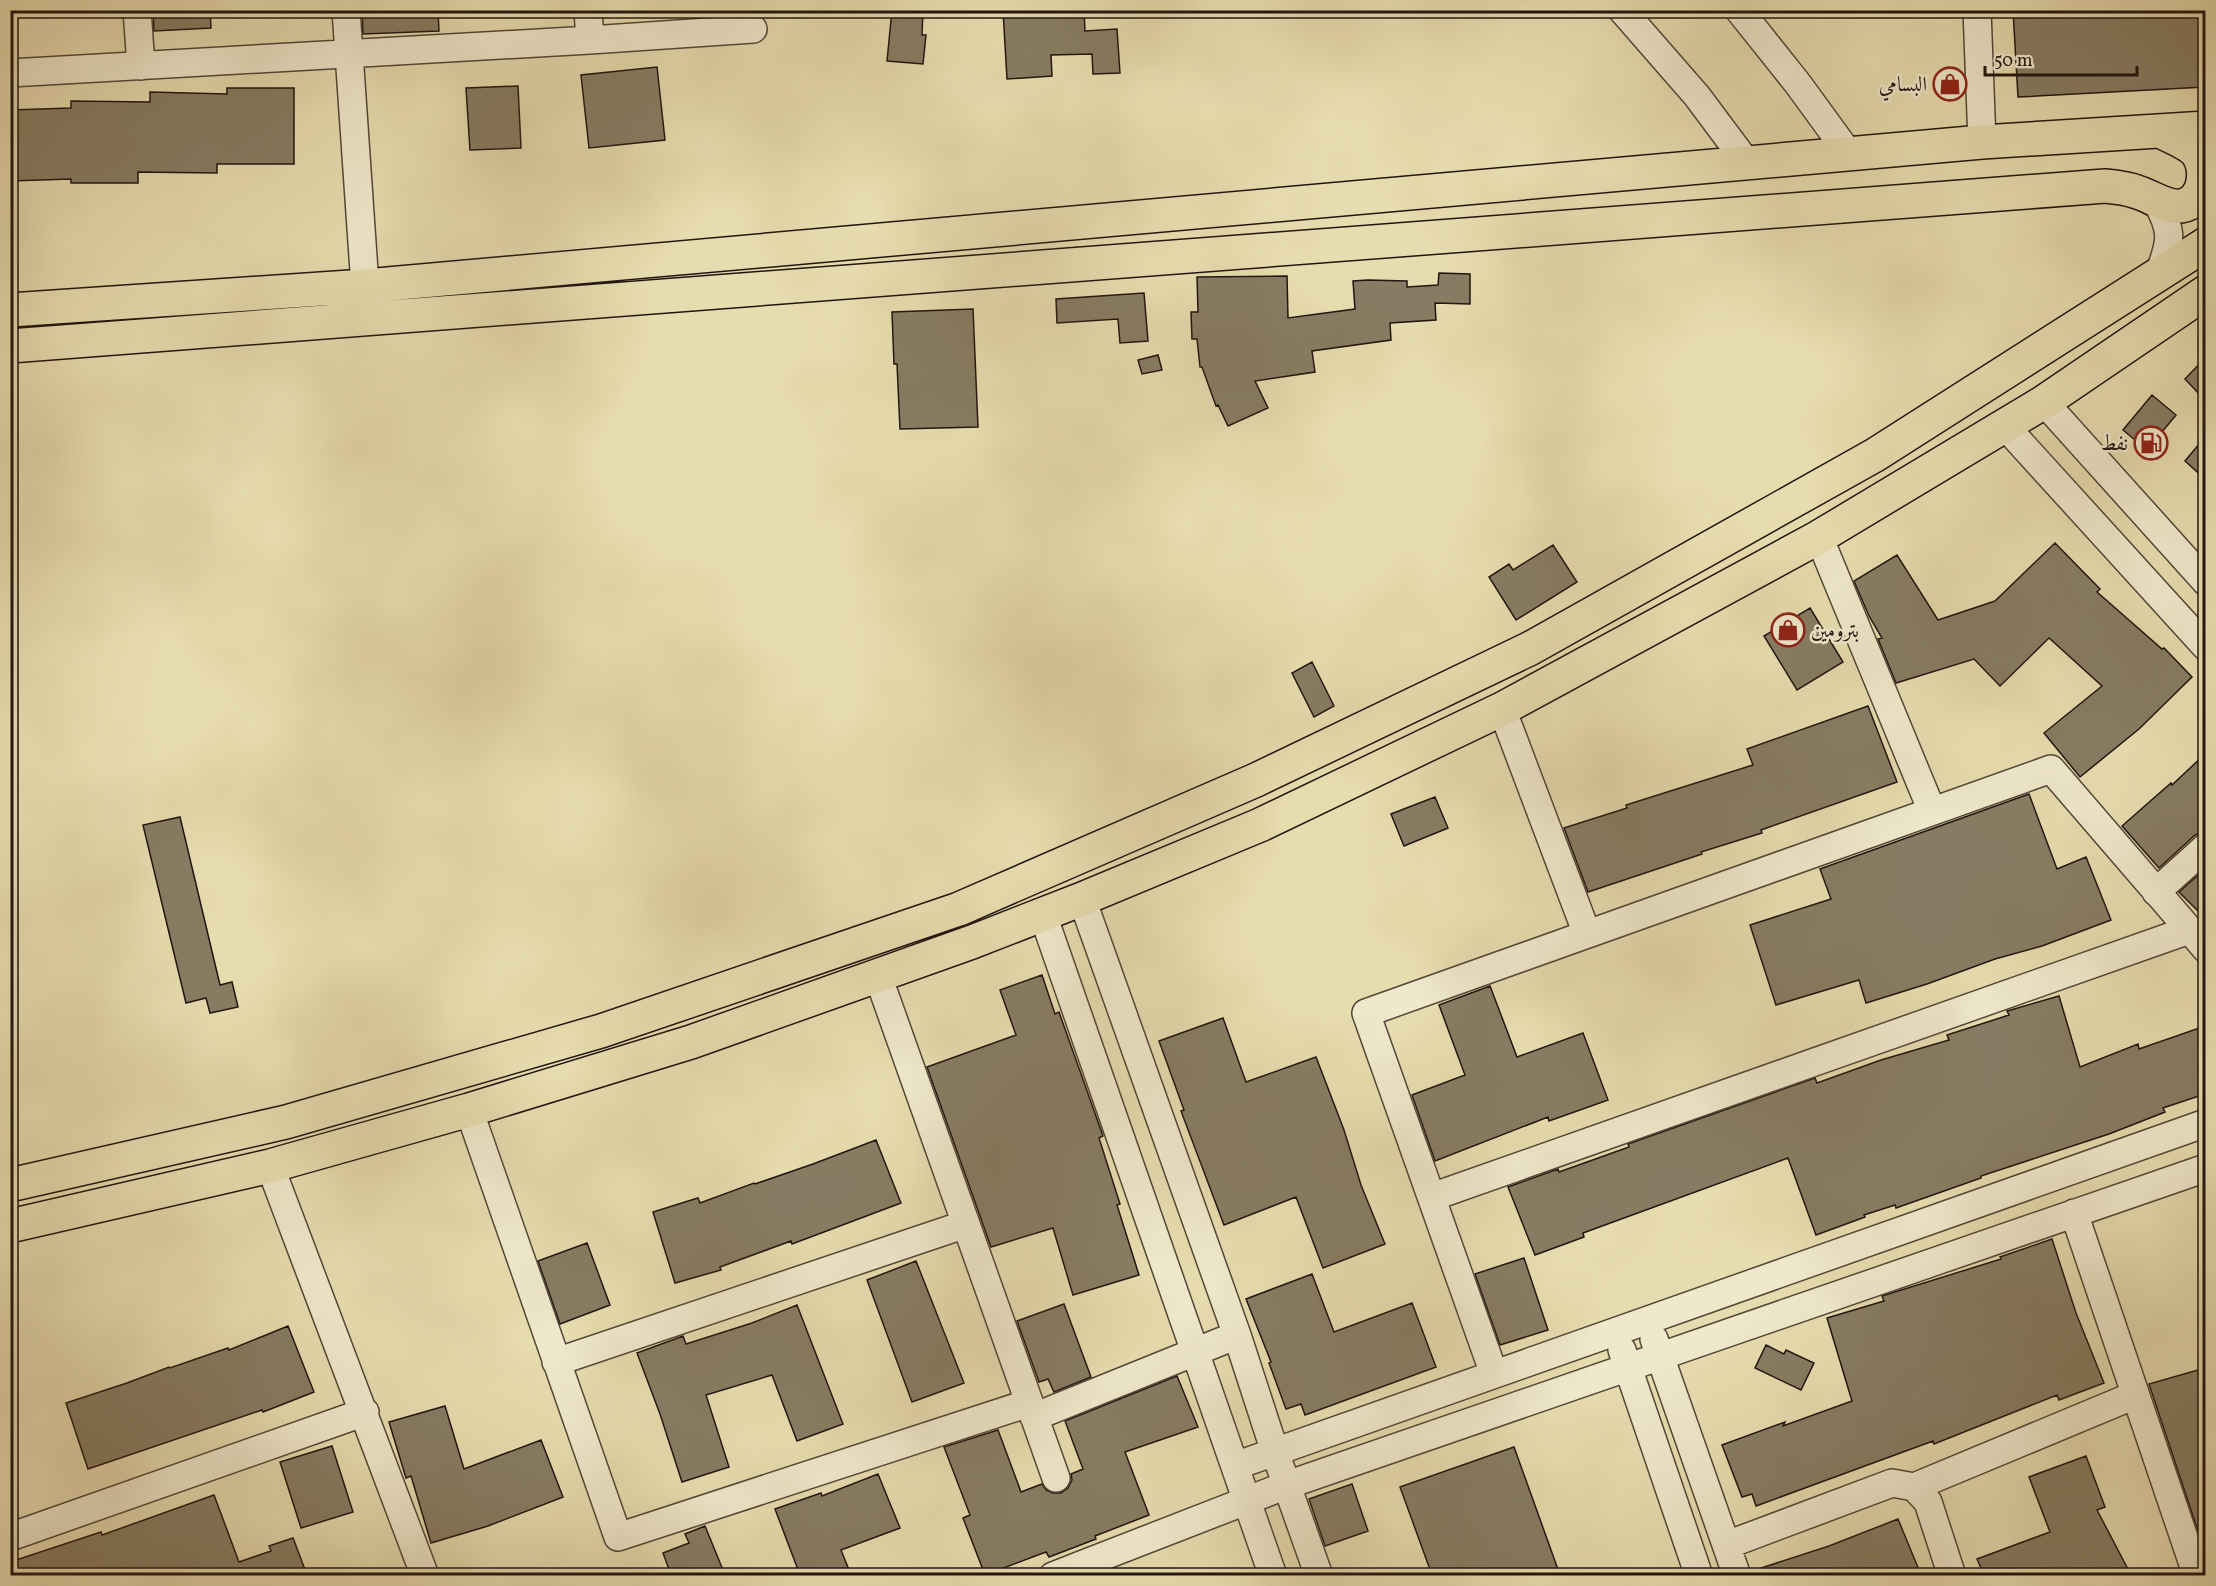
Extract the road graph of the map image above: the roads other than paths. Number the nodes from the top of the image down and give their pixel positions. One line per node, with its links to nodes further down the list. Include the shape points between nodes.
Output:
1 (137, 10): 10 (street)
2 (346, 10): 9 (street)
3 (588, 10): 8 (street)
4 (1622, 10): 16 (street, via 1697,96)
5 (1739, 10): 15 (street)
6 (1977, 10): 14 (street)
7 (753, 29): 8 (street)
8 (590, 40): 9 (street)
9 (349, 54): 10 (street); 20 (street)
10 (141, 66): 11 (street)
11 (10, 73)
12 (2205, 128): 13 (main road)
13 (2160, 131): 14 (main road); 17 (main road, via 2197,153 2204,171 2202,189 2195,200 2181,206)
14 (1982, 142): 15 (main road)
15 (1849, 154): 16 (main road)
16 (1747, 163): 20 (main road)
17 (2156, 201): 19 (street, via 2167,220 2170,239); 23 (main road, via 2123,187 2105,186)
18 (2205, 244): 19 (main road)
19 (2159, 274): 42 (main road, via 1875,455 1529,649 1256,780 959,909 601,1031 286,1122)
20 (365, 286): 22 (main road)
21 (2205, 292): 24 (main road)
22 (10, 310)
23 (10, 346)
24 (2044, 402): 25 (main road); 27 (street)
25 (2005, 426): 26 (main road); 28 (street)
26 (1819, 537): 29 (main road); 30 (street)
27 (2205, 582)
28 (2205, 647)
29 (1502, 709): 33 (main road, via 1260,825); 35 (street)
30 (1932, 811): 32 (street, via 2051,769); 35 (street)
31 (2205, 847): 32 (street)
32 (2156, 892): 36 (street)
33 (1082, 899): 34 (main road); 49 (street)
34 (1043, 915): 37 (main road); 50 (street)
35 (1587, 934): 43 (street, via 1365,1013)
36 (2197, 940): 43 (street)
37 (878, 976): 38 (main road, via 691,1042); 45 (street)
38 (469, 1110): 40 (main road); 52 (street)
39 (2205, 1123): 47 (street)
40 (270, 1166): 46 (main road); 57 (street)
41 (2205, 1168): 44 (street)
42 (10, 1185)
43 (1432, 1197): 54 (street)
44 (2074, 1213): 51 (street); 55 (street)
45 (966, 1224): 52 (street); 56 (street)
46 (10, 1226)
47 (1648, 1320): 48 (street); 51 (street)
48 (1616, 1331): 53 (street); 54 (street)
49 (1238, 1335): 50 (street); 58 (street)
50 (1195, 1352): 56 (street); 59 (street)
51 (1660, 1356): 53 (street); 65 (street)
52 (556, 1362): 56 (street, via 618,1537)
53 (1627, 1367): 61 (street); 71 (street)
54 (1494, 1374): 58 (street)
55 (2135, 1395): 62 (street); 74 (street)
56 (1032, 1410): 60 (street)
57 (365, 1413): 64 (street); 67 (street)
58 (1275, 1452): 59 (street); 61 (street)
59 (1235, 1466): 63 (street)
60 (1056, 1478)
61 (1287, 1485): 63 (street); 70 (street)
62 (1914, 1487): 65 (street, via 1892,1483); 73 (street, via 1928,1502)
63 (1247, 1500): 66 (street); 69 (street)
64 (10, 1536)
65 (1726, 1545): 72 (street)
66 (1088, 1569): 68 (street)
67 (425, 1575)
68 (1053, 1575)
69 (1273, 1575)
70 (1319, 1575)
71 (1699, 1575)
72 (1737, 1575)
73 (1952, 1575)
74 (2197, 1575)

